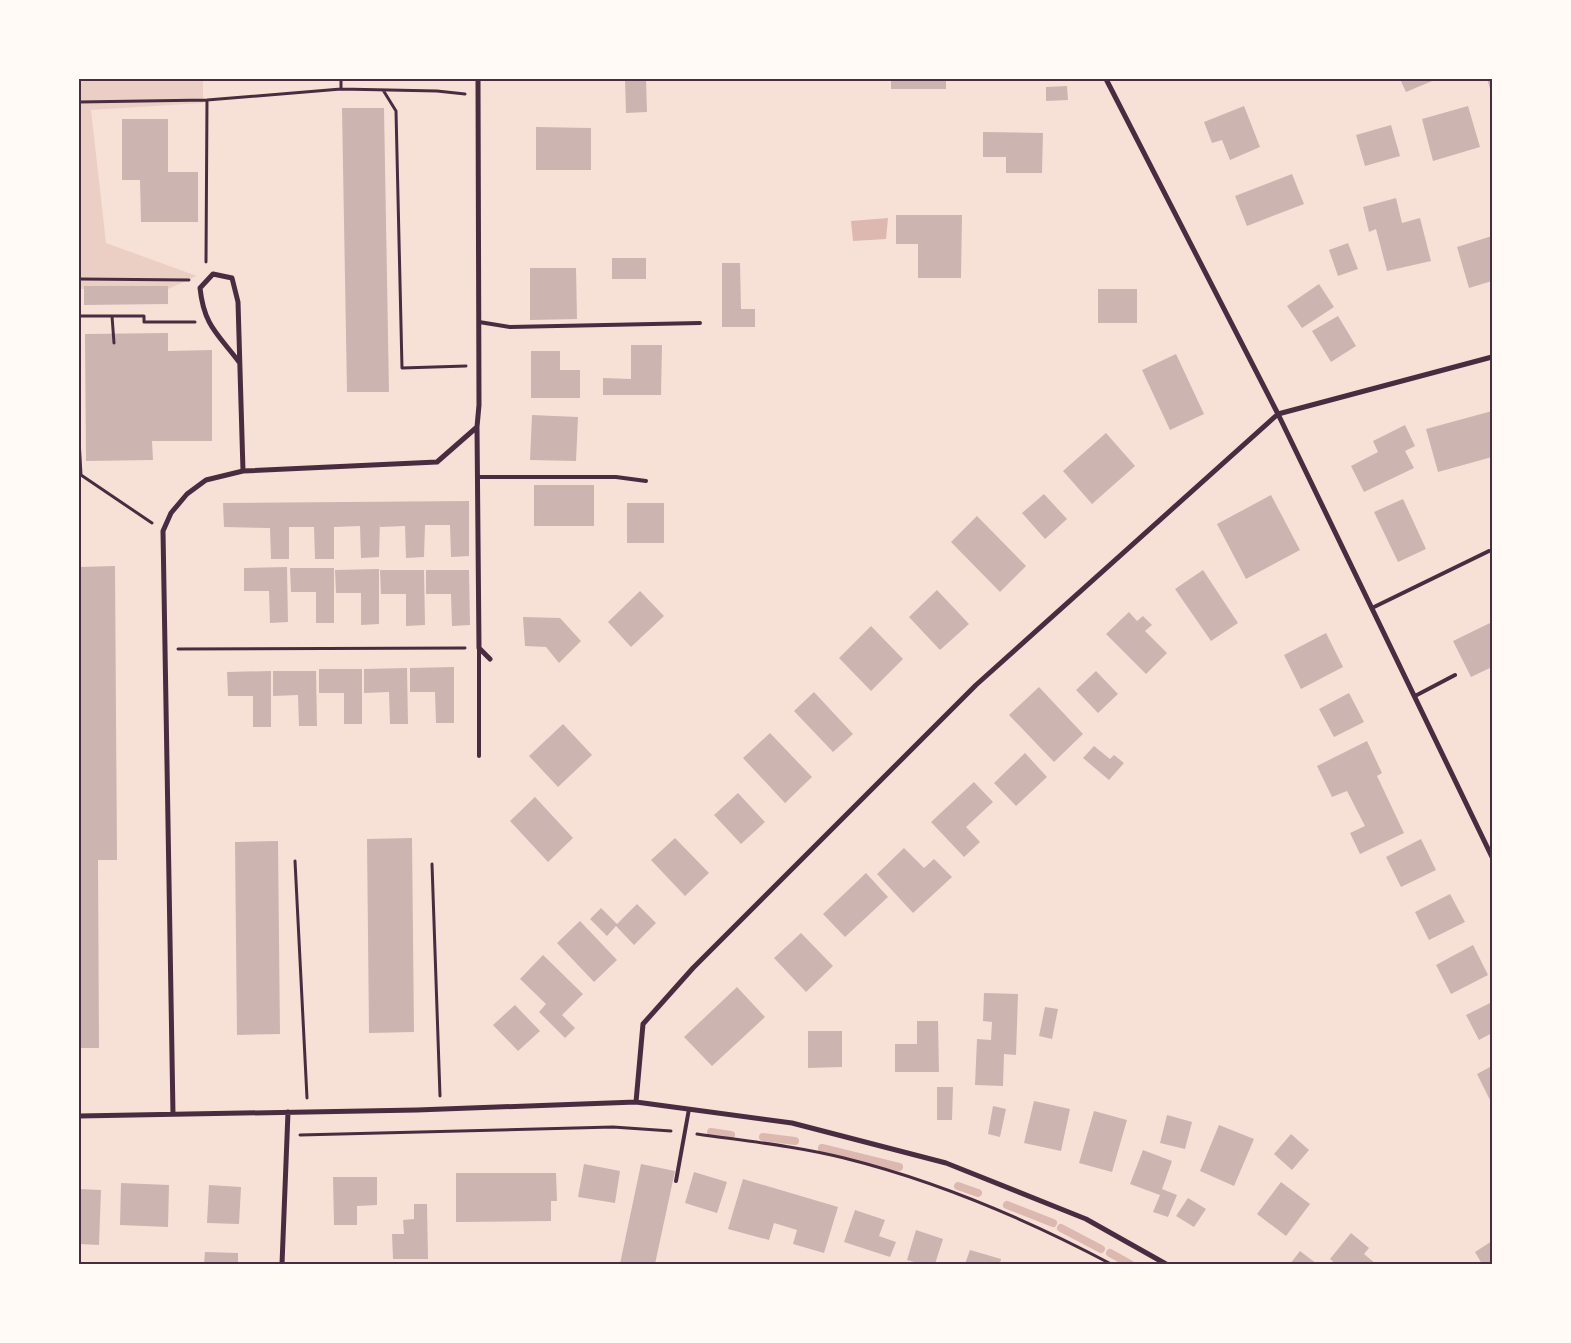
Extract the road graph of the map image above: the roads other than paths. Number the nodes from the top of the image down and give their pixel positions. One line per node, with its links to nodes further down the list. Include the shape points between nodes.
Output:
1 (478, 79): 3 (street)
2 (1106, 79): 7 (street)
3 (479, 322): 4 (lane, via 510,327); 8 (street)
4 (700, 323)
5 (1492, 357): 7 (street)
6 (239, 362): 6 (street, via 238,302 232,278 213,274 200,288 202,309 215,333); 9 (street)
7 (1278, 414): 13 (street); 20 (street, via 976,685 693,968 643,1024)
8 (477, 427): 9 (street, via 437,462); 10 (street)
9 (243, 471): 23 (street, via 206,480 187,494 171,513 163,531)
10 (477, 477): 11 (lane, via 616,477); 14 (street)
11 (646, 481)
12 (1489, 551): 13 (lane)
13 (1372, 608): 17 (street)
14 (479, 648): 15 (street); 18 (lane)
15 (490, 659)
16 (1455, 675): 17 (lane)
17 (1415, 696): 19 (street)
18 (479, 756)
19 (1492, 857)
20 (636, 1102): 21 (street); 22 (street)
21 (689, 1109): 25 (lane); 27 (street, via 792,1123 946,1163 1086,1219)
22 (288, 1112): 23 (street); 26 (street)
23 (173, 1114): 24 (street)
24 (79, 1116)
25 (676, 1181)
26 (282, 1264)
27 (1166, 1264)

